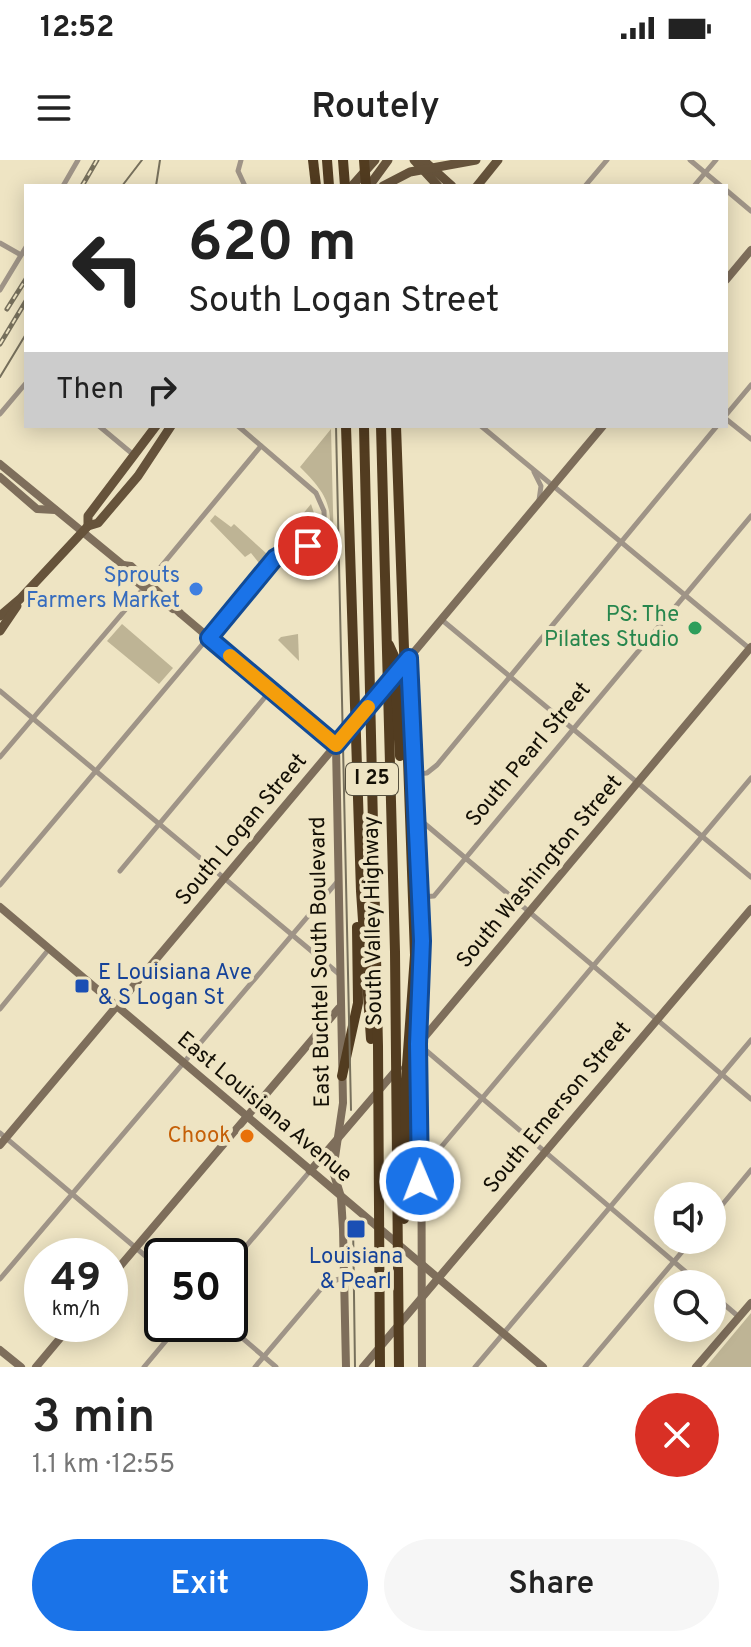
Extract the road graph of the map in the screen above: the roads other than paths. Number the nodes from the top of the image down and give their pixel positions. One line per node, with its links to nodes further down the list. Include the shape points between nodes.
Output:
1 (78, 160): 17 (street)
2 (241, 160): 18 (street, via 238,171)
3 (313, 160): 19 (highway)
4 (327, 160): 20 (highway)
5 (343, 160): 21 (highway)
6 (364, 160): 23 (highway)
7 (375, 160): 22 (main road)
8 (388, 160): 24 (main road)
9 (414, 160): 15 (main road)
10 (476, 160): 15 (main road)
11 (498, 160): 28 (main road)
12 (607, 160): 29 (street)
13 (690, 160): 16 (street)
14 (716, 160): 16 (street)
15 (425, 166): 25 (main road); 26 (main road); 27 (main road)
16 (705, 173): 30 (street); 31 (street)
17 (64, 184)
18 (244, 184)
19 (316, 184)
20 (329, 184)
21 (345, 184)
22 (354, 184)
23 (368, 184)
24 (370, 184)
25 (387, 184)
26 (437, 184)
27 (449, 184)
28 (479, 184)
29 (587, 184)
30 (696, 184)
31 (719, 184)
32 (728, 192): 33 (street)
33 (751, 211)
34 (0, 243): 37 (street)
35 (24, 250): 37 (street)
36 (751, 250): 38 (main road)
37 (21, 255): 39 (street)
38 (728, 278)
39 (0, 290)
40 (24, 385): 42 (street)
41 (751, 385): 43 (street)
42 (0, 414)
43 (728, 414)
44 (728, 419): 58 (street)
45 (101, 428): 60 (street)
46 (155, 428): 60 (main road)
47 (170, 428): 68 (main road, via 128,490 98,523)
48 (240, 428): 59 (street)
49 (349, 428): 83 (highway)
50 (364, 428): 122 (highway, South Valley Highway / I 25)
51 (381, 428): 77 (highway, South Valley Highway / I 25)
52 (396, 428): 144 (highway, via 415,955)
53 (484, 428): 57 (street)
54 (496, 428): 57 (street)
55 (601, 428): 64 (main road, South Logan Street)
56 (715, 428): 69 (street)
57 (491, 434): 62 (street)
58 (751, 439)
59 (261, 446): 70 (street); 76 (street, via 320,499 325,546 279,555)
60 (136, 456): 68 (main road, via 88,516)
61 (0, 464): 66 (main road)
62 (531, 467): 64 (street); 65 (street, via 541,488)
63 (0, 477): 66 (main road, via 37,509)
64 (553, 485): 65 (main road, South Logan Street); 69 (street)
65 (537, 505): 74 (main road, South Logan Street)
66 (56, 510): 68 (main road)
67 (751, 516): 71 (street, South Pearl Street)
68 (85, 529): 70 (main road); 72 (main road)
69 (621, 541): 71 (street); 80 (street)
70 (146, 585): 76 (main road); 84 (street)
71 (685, 595): 78 (street); 85 (street, South Pearl Street)
72 (20, 599): 73 (main road); 75 (main road)
73 (0, 616)
74 (442, 620): 79 (main road, South Logan Street); 80 (street)
75 (0, 631)
76 (209, 638): 81 (main road); 88 (street)
77 (386, 639): 112 (highway, via 394,656 408,943); 144 (highway, South Valley Highway / I 25)
78 (751, 648): 91 (main road, South Washington Street)
79 (408, 659): 86 (main road, South Logan Street); 89 (main road)
80 (509, 676): 85 (street); 89 (street, via 434,769)
81 (271, 690): 86 (main road); 93 (street)
82 (0, 691): 84 (street)
83 (354, 701): 118 (highway, via 359,981 357,1015); 122 (highway)
84 (33, 719): 87 (street); 88 (street)
85 (574, 729): 91 (street); 95 (street, South Pearl Street)
86 (337, 744): 98 (main road, South Logan Street); 99 (main road, East Buchtel South Boulevard)
87 (0, 757)
88 (96, 772): 93 (street); 100 (street)
89 (415, 774): 92 (main road)
90 (751, 778): 94 (street)
91 (639, 783): 94 (street); 104 (main road, South Washington Street)
92 (417, 817): 95 (street); 101 (main road)
93 (159, 824): 96 (street); 98 (street)
94 (702, 836): 97 (street); 107 (street)
95 (467, 858): 101 (street, South Pearl Street, via 434,896); 104 (street)
96 (120, 871)
97 (751, 877)
98 (224, 879): 105 (street); 109 (main road, South Logan Street)
99 (337, 882): 105 (street); 108 (main road, East Buchtel South Boulevard)
100 (0, 885)
101 (421, 897): 112 (main road)
102 (0, 907): 106 (main road, East Louisiana Avenue)
103 (751, 909): 113 (main road, South Emerson Street)
104 (530, 912): 107 (street); 115 (main road, South Washington Street)
105 (291, 935): 108 (street); 116 (street)
106 (50, 948): 109 (main road, East Louisiana Avenue); 111 (street)
107 (593, 966): 113 (street); 119 (street)
108 (339, 974): 110 (main road, East Buchtel South Boulevard)
109 (117, 1005): 116 (main road, East Louisiana Avenue); 124 (main road, South Logan Street)
110 (340, 1007): 118 (main road, East Buchtel South Boulevard); 121 (main road)
111 (0, 1009)
112 (419, 1012): 115 (main road)
113 (656, 1019): 117 (street); 125 (main road, South Emerson Street)
114 (751, 1040): 117 (street)
115 (415, 1047): 119 (street); 123 (main road, South Washington Street); 126 (main road)
116 (182, 1062): 121 (main road, East Louisiana Avenue); 129 (street)
117 (722, 1074): 120 (street); 132 (street)
118 (342, 1076): 123 (main road, East Buchtel South Boulevard)
119 (481, 1099): 125 (street); 126 (street, via 437,1152)
120 (751, 1099)
121 (246, 1117): 128 (main road, East Louisiana Avenue); 134 (main road)
122 (378, 1133): 162 (highway, South Valley Highway / I 25)
123 (340, 1136): 128 (main road, South Washington Street); 130 (main road, East Buchtel South Boulevard, via 333,1171)
124 (2, 1139): 129 (street)
125 (545, 1152): 132 (street); 143 (main road, South Emerson Street)
126 (420, 1155): 139 (main road)
127 (751, 1170): 131 (street)
128 (310, 1171): 130 (main road, East Louisiana Avenue); 133 (street, South Washington Street)
129 (72, 1194): 134 (street); 142 (street)
130 (341, 1197): 139 (main road, East Louisiana Avenue); 141 (main road, East Buchtel South Boulevard)
131 (726, 1200)
132 (610, 1206): 138 (street); 149 (street)
133 (248, 1244)
134 (135, 1248): 136 (street); 137 (main road)
135 (681, 1254): 138 (street)
136 (144, 1255)
137 (128, 1256)
138 (674, 1262): 140 (street); 167 (street)
139 (421, 1264): 143 (main road, East Louisiana Avenue); 145 (main road)
140 (683, 1270)
141 (344, 1278): 154 (street, via 326,1283); 160 (main road, East Buchtel South Boulevard)
142 (0, 1279)
143 (439, 1279): 145 (main road, South Emerson Street); 149 (main road, East Louisiana Avenue)
144 (398, 1284): 163 (highway, South Valley Highway / I 25)
145 (421, 1300): 161 (main road, South Emerson Street); 164 (main road)
146 (751, 1303): 148 (main road)
147 (726, 1306): 148 (street)
148 (739, 1317): 168 (main road)
149 (503, 1334): 165 (street); 166 (main road, East Louisiana Avenue)
150 (57, 1342): 156 (main road)
151 (165, 1342): 157 (street)
152 (247, 1342): 154 (street)
153 (0, 1350): 155 (main road)
154 (264, 1357): 158 (street); 159 (street)
155 (21, 1367)
156 (36, 1367)
157 (144, 1367)
158 (255, 1367)
159 (276, 1367)
160 (346, 1367)
161 (363, 1367)
162 (380, 1367)
163 (399, 1367)
164 (422, 1367)
165 (475, 1367)
166 (543, 1367)
167 (585, 1367)
168 (696, 1367)

